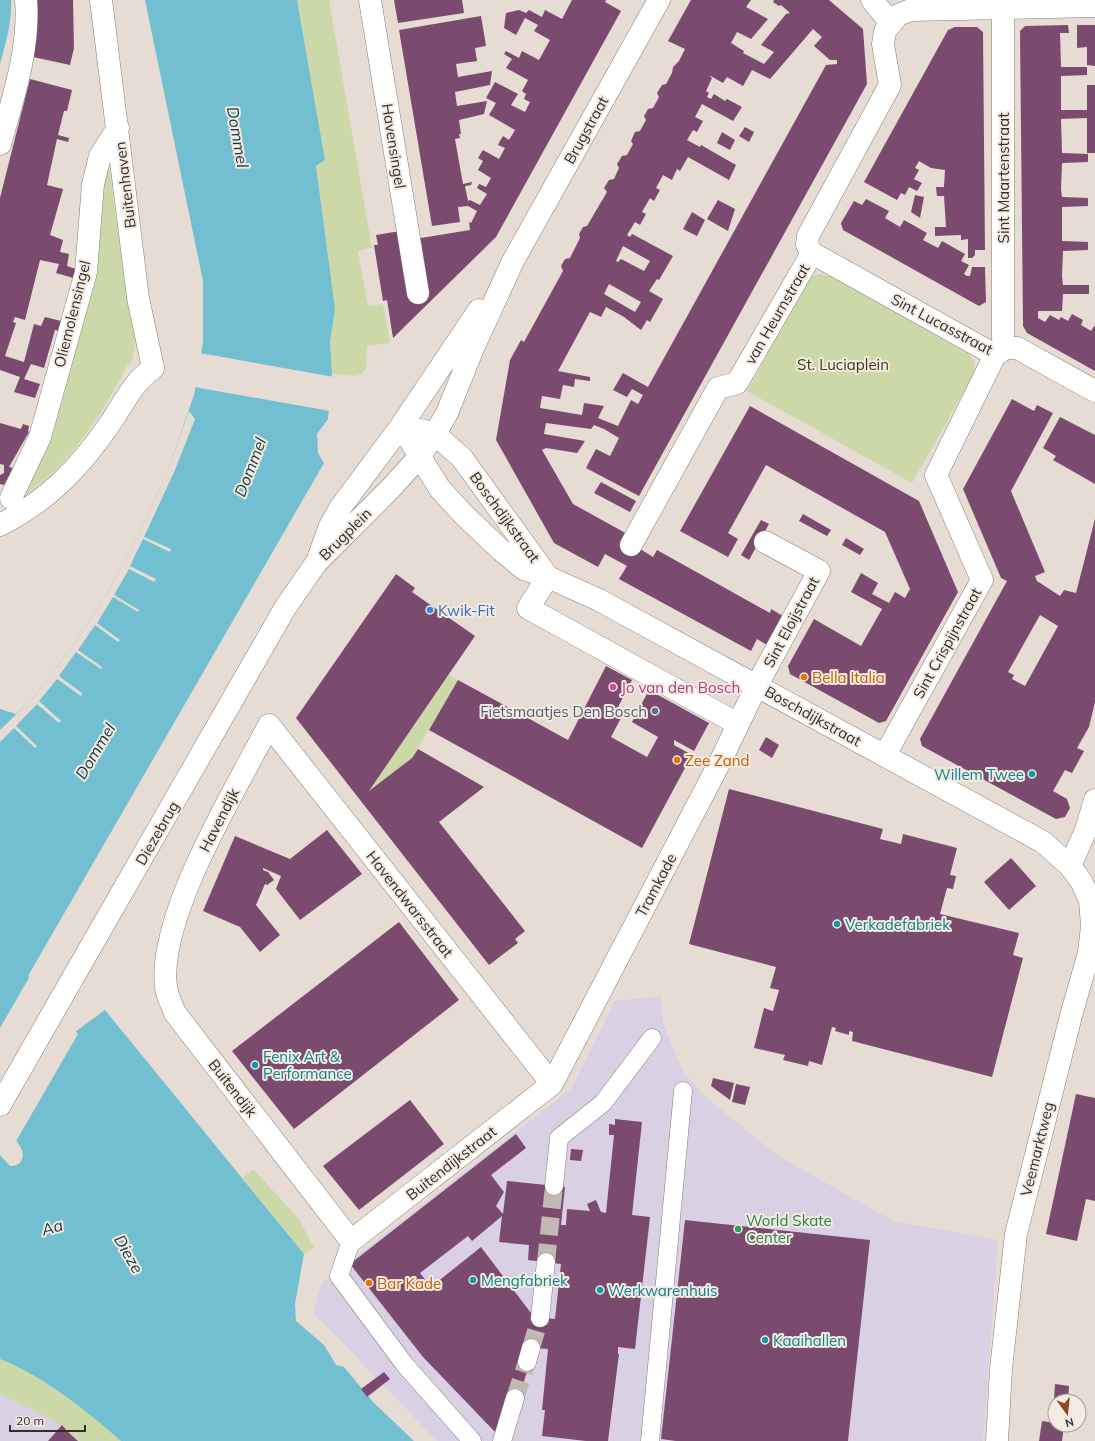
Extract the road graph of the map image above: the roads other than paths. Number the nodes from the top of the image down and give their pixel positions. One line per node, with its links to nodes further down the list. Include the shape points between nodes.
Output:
1 (26, 0): 10 (street, via 26,28 21,62)
2 (101, 0): 9 (street, Buitenhaven)
3 (370, 0): 13 (street, Havensingel)
4 (659, 0): 12 (street, Brugstraat)
5 (872, 0): 8 (street)
6 (1095, 6): 7 (street)
7 (1003, 8): 8 (street, via 911,10 898,15); 15 (street, Sint Maartenstraat, via 1003,338)
8 (890, 22): 11 (street, van Heurnstraat, via 885,31 883,44 890,85 808,236 807,245)
9 (118, 128): 21 (street, Oliemolensingel, via 100,156 93,184 86,272 40,437); 22 (street, Buitenhaven, via 138,298 153,368 141,376 133,386 110,424 67,479 41,500)
10 (0, 144)
11 (812, 253): 15 (street, Sint Lucasstraat); 24 (street, van Heurnstraat, via 738,382 718,388)
12 (513, 261): 14 (street, Brugstraat); 17 (street, Brugstraat)
13 (418, 293)
14 (474, 346): 19 (street, Brugplein, via 447,413)
15 (1000, 352): 16 (street, Sint Lucasstraat, via 1017,348); 30 (street, Sint Crispijnstraat, via 936,475 982,580)
16 (1095, 391)
17 (413, 406): 18 (street, Brugplein)
18 (401, 426): 19 (street); 20 (street); 25 (street, Brugplein, via 340,508)
19 (435, 434): 20 (street, Brugplein); 26 (street, Boschdijkstraat, via 462,458)
20 (419, 457): 25 (street, Brugplein, via 384,496); 26 (street, Boschdijkstraat, via 440,489 464,515 524,569)
21 (11, 498)
22 (0, 525)
23 (765, 542): 27 (street, Sint Eloijstraat, via 819,571)
24 (632, 544)
25 (316, 563): 37 (street, Diezebrug, via 285,608)
26 (548, 577): 27 (street, Boschdijkstraat, via 600,600); 28 (street, Boschdijkstraat, via 528,608)
27 (757, 685): 28 (street, Tramkade); 30 (street, Boschdijkstraat)
28 (738, 724): 35 (street, Tramkade)
29 (269, 725): 33 (street, Havendijk, via 201,855); 35 (street, Havendwarsstraat)
30 (885, 756): 32 (street, Boschdijkstraat, via 1043,842)
31 (1095, 800): 32 (street, via 1086,830)
32 (1070, 866): 46 (street, Veemarktweg, via 1082,881 1090,900 1092,926 1089,953 1016,1234 1001,1369)
33 (176, 918): 39 (street, Buitendijk, via 165,961 166,989 176,1013)
34 (652, 1038): 38 (street, via 603,1103 559,1138)
35 (552, 1084): 39 (street, Buitendijkstraat)
36 (683, 1091): 45 (street)
37 (0, 1105)
38 (554, 1186)
39 (350, 1241): 43 (street, via 339,1276 405,1366)
40 (546, 1262): 41 (street)
41 (540, 1318)
42 (515, 1398): 44 (street)
43 (472, 1441)
44 (502, 1441)
45 (650, 1441)
46 (997, 1441)

